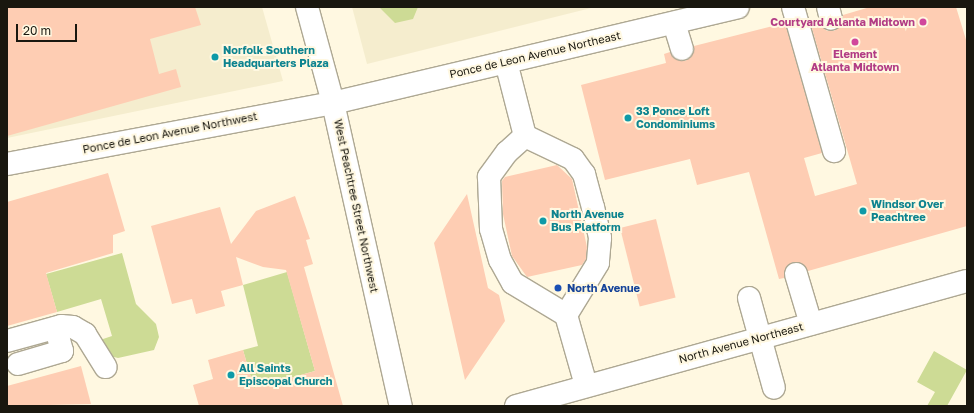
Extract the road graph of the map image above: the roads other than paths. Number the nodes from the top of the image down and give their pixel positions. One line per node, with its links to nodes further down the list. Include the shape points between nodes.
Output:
1 (307, 7): 7 (main road, West Peachtree Street Northwest)
2 (738, 7): 4 (main road, Ponce de Leon Avenue Northeast)
3 (793, 7): 9 (main road)
4 (674, 23): 5 (main road); 6 (main road, Ponce de Leon Avenue Northeast)
5 (682, 49)
6 (506, 62): 7 (main road, Ponce de Leon Avenue Northeast); 8 (main road)
7 (333, 102): 10 (main road, Ponce de Leon Avenue Northwest); 23 (main road, West Peachtree Street Northwest)
8 (525, 136): 14 (main road, via 573,159 584,174 593,207 600,238 598,263); 14 (main road, via 507,152 489,177 491,229 500,260 513,282)
9 (834, 151)
10 (7, 164)
11 (796, 274): 15 (main road)
12 (967, 281): 15 (main road, North Avenue Northeast)
13 (749, 298): 17 (main road)
14 (566, 315): 21 (main road)
15 (811, 324): 17 (main road, North Avenue Northeast)
16 (56, 328): 18 (main road); 19 (main road, via 62,352); 20 (main road, via 73,327 85,334)
17 (760, 338): 21 (main road, North Avenue Northeast); 22 (main road)
18 (9, 341): 19 (main road)
19 (13, 365)
20 (106, 368)
21 (586, 385): 24 (main road, North Avenue Northeast)
22 (774, 388)
23 (401, 406)
24 (516, 406)

